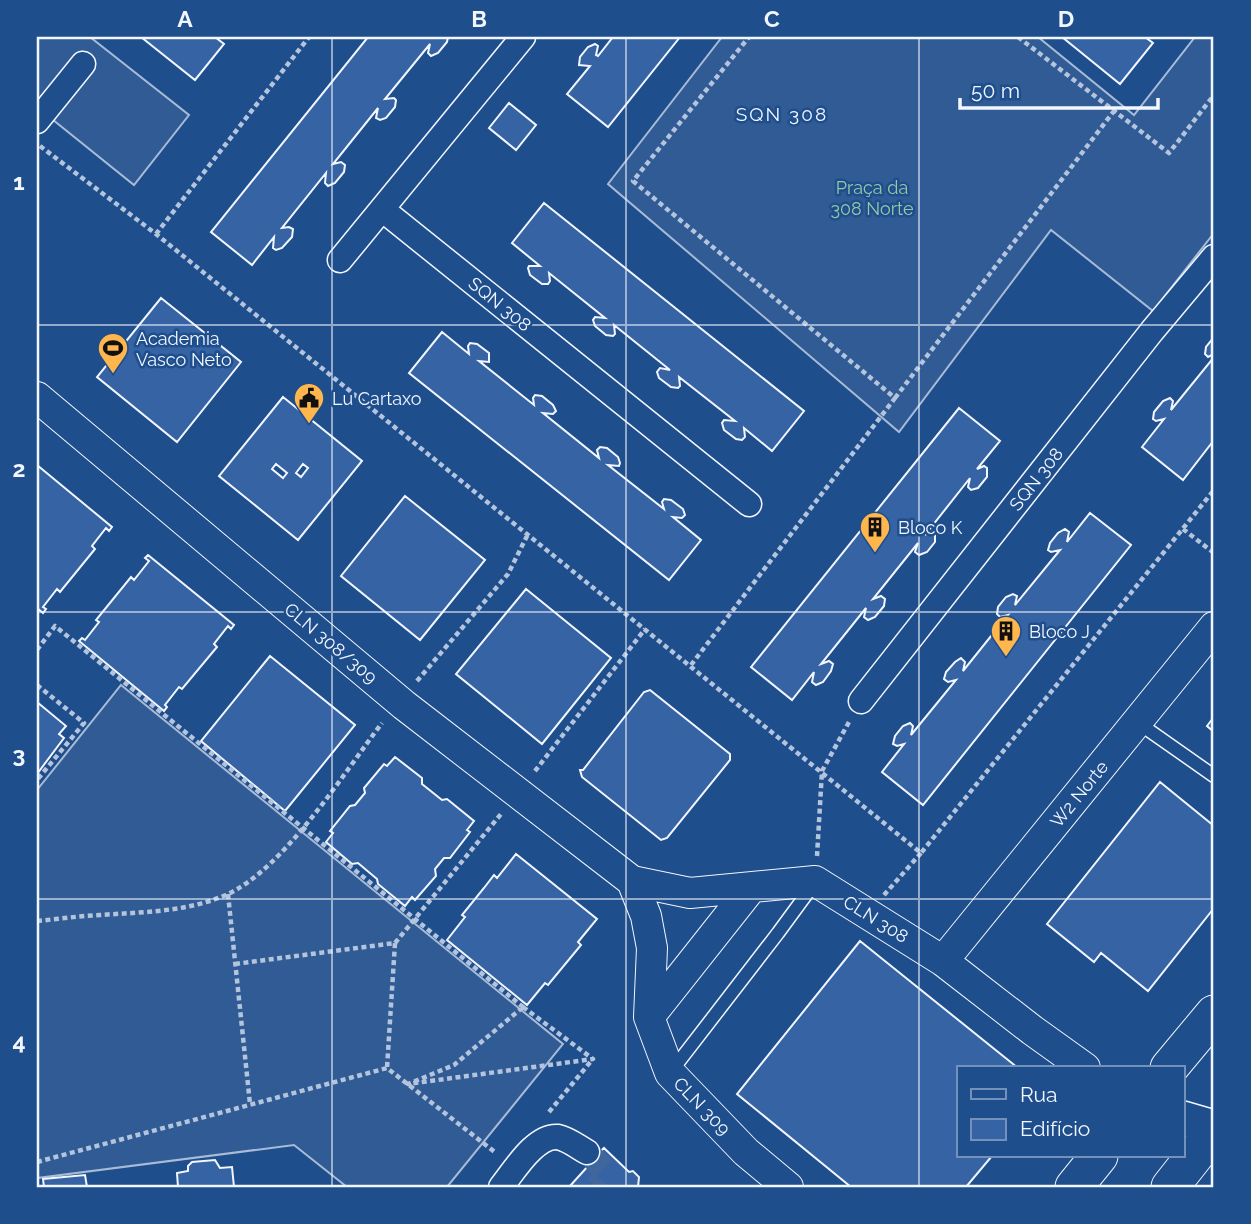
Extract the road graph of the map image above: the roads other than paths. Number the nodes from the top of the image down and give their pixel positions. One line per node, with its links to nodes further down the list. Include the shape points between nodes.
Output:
1 (523, 37): 4 (street)
2 (83, 64): 3 (street)
3 (37, 121)
4 (383, 210): 6 (street); 8 (street, SQN 308)
5 (1214, 257): 10 (street, SQN 308)
6 (340, 260)
7 (37, 397): 13 (street, CLN 308/309, via 399,700)
8 (749, 504)
9 (1214, 627): 11 (street, W2 Norte)
10 (861, 702)
11 (1137, 722): 12 (lane); 16 (street, W2 Norte)
12 (1214, 776)
13 (632, 881): 15 (street, via 690,893); 18 (street, CLN 309, via 652,948)
14 (815, 881): 15 (street); 16 (street, CLN 308); 21 (lane)
15 (751, 888): 18 (street)
16 (943, 961): 19 (street, CLN 308)
17 (1214, 1014): 20 (main road)
18 (649, 1017): 21 (street, CLN 309)
19 (1082, 1066)
20 (1171, 1066)
21 (670, 1073): 27 (street, CLN 309, via 746,1152)
22 (1184, 1118): 23 (main road)
23 (1214, 1129): 29 (main road)
24 (587, 1152): 26 (street, via 561,1138 547,1138)
25 (1097, 1158): 28 (main road)
26 (509, 1177)
27 (788, 1187)
28 (1074, 1187)
29 (1170, 1187)

